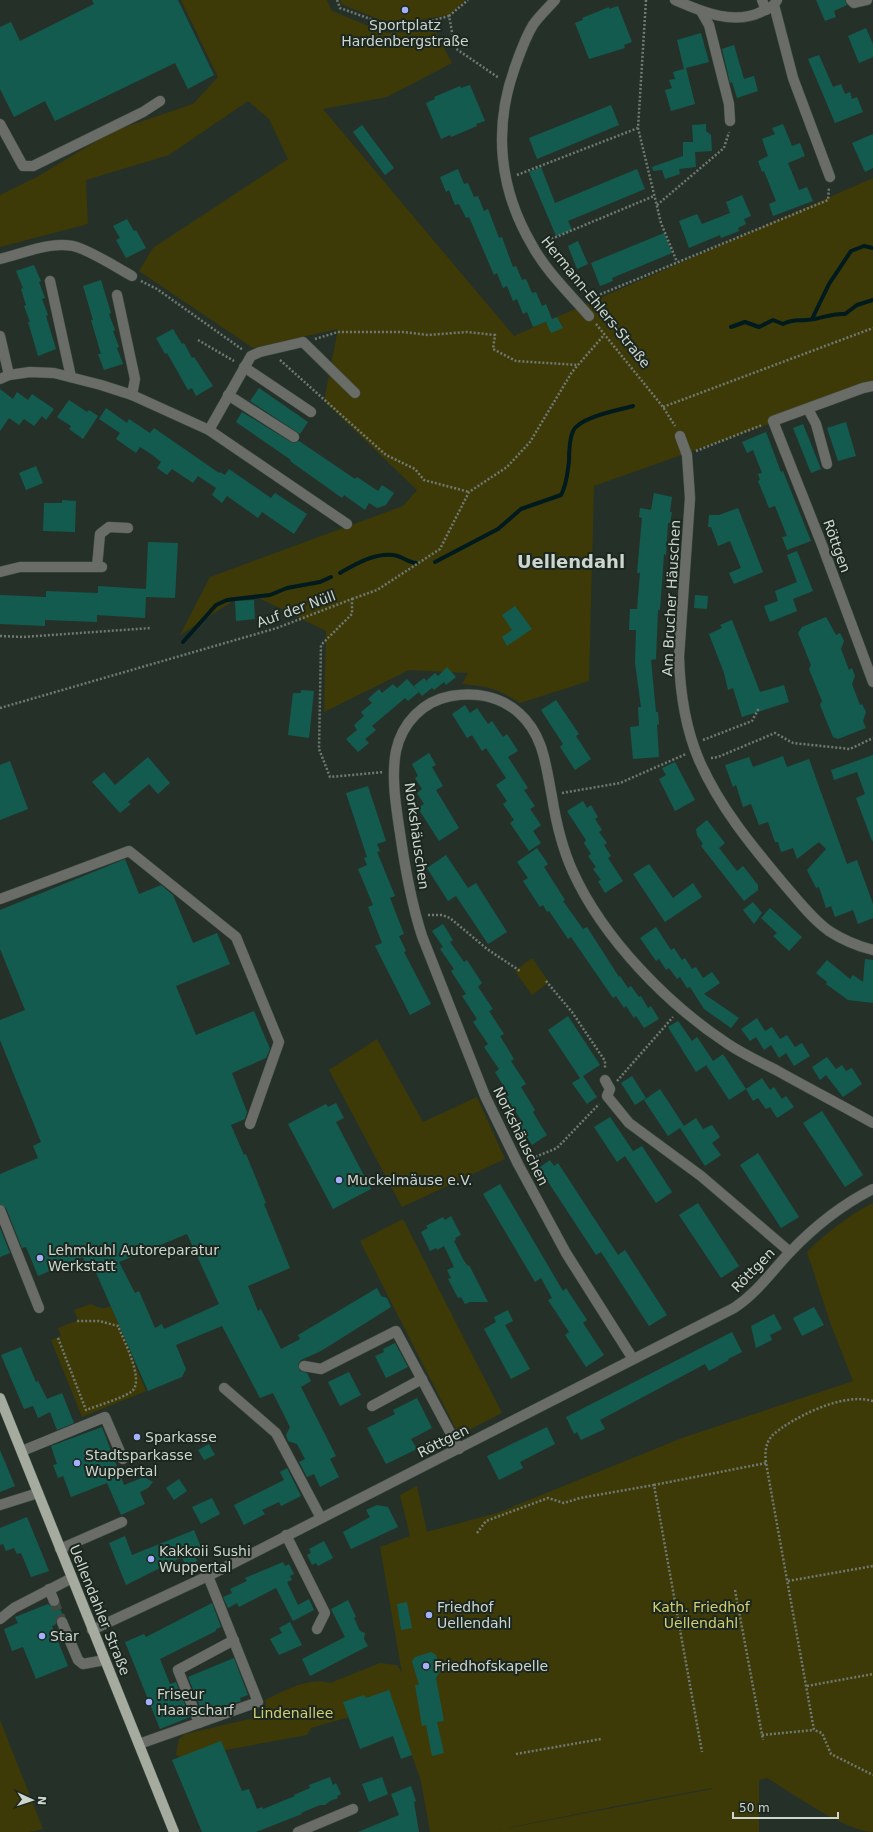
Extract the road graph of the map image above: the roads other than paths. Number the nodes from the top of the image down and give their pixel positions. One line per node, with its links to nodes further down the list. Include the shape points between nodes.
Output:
1 (555, 0): 16 (street, Hermann-Ehlers-Straße, via 533,25 509,83 504,109 502,161 515,212 532,247)
2 (675, 0): 7 (street)
3 (762, 0): 6 (street)
4 (851, 0): 5 (street, via 854,4)
5 (867, 0)
6 (773, 5): 7 (street, via 757,14 738,18); 11 (street, via 793,78)
7 (701, 11): 9 (street, via 709,26 729,104)
8 (160, 101): 10 (street, via 143,112 33,166 23,166)
9 (730, 121)
10 (0, 124)
11 (830, 177)
12 (0, 259): 13 (street, via 52,246 67,246 81,248)
13 (132, 276)
14 (50, 281): 20 (street)
15 (117, 295): 23 (street, via 134,379)
16 (589, 316)
17 (0, 336): 19 (street)
18 (244, 367): 22 (street, via 251,356 303,342); 24 (street); 26 (street)
19 (5, 377): 20 (street, via 30,372)
20 (71, 377): 23 (street)
21 (873, 386): 25 (street)
22 (355, 394)
23 (132, 395): 27 (street)
24 (228, 396): 27 (street); 29 (street)
25 (808, 409): 30 (street, via 816,424); 34 (street, Röttgen, via 773,421)
26 (311, 412)
27 (209, 430): 31 (street)
28 (680, 436): 36 (street, Am Brucher Häuschen, via 687,455 690,498 679,677 687,724 694,747 710,783 728,812 807,911 828,930 856,946)
29 (294, 437)
30 (827, 464)
31 (347, 524)
32 (128, 528): 33 (street, via 109,527 100,534 100,567 20,567)
33 (0, 572)
34 (873, 682)
35 (0, 899): 39 (street, via 129,851 236,937 280,1042)
36 (873, 950)
37 (605, 1080): 42 (street, Röttgen, via 608,1092 629,1123 701,1176)
38 (873, 1123): 44 (street, Norkshäuschen, via 728,1044 651,982 616,941 588,900 573,872 559,835 546,760 536,735 520,713 503,702 485,695 465,693 439,698 415,713 404,728 396,750 394,771 396,809 405,868 416,915 485,1096 518,1164 566,1253)
39 (250, 1124)
40 (873, 1189): 42 (street, Röttgen, via 849,1201 819,1222)
41 (0, 1210): 43 (street)
42 (790, 1252): 44 (street, Röttgen, via 749,1298)
43 (39, 1308)
44 (633, 1359): 50 (street, Röttgen)
45 (304, 1366): 46 (street, via 320,1369 396,1330)
46 (422, 1379): 49 (street); 50 (street)
47 (224, 1388): 55 (street, via 276,1433)
48 (0, 1398): 51 (main road, Uellendahler Straße)
49 (372, 1406)
50 (459, 1449): 55 (street, Röttgen)
51 (22, 1451): 52 (street, via 105,1417); 53 (main road, Uellendahler Straße)
52 (123, 1459)
53 (38, 1493): 54 (street); 58 (main road, Uellendahler Straße)
54 (0, 1505)
55 (321, 1518): 57 (street, Röttgen)
56 (122, 1522): 58 (street)
57 (286, 1536): 59 (street, Röttgen); 65 (street, via 325,1613)
58 (60, 1549): 60 (main road, Uellendahler Straße)
59 (208, 1576): 66 (street, Röttgen); 67 (street)
60 (72, 1578): 61 (street); 66 (main road, Uellendahler Straße)
61 (49, 1589): 62 (street); 63 (street, via 14,1608)
62 (54, 1601)
63 (0, 1619)
64 (62, 1622): 68 (street, via 78,1660 83,1664)
65 (317, 1629)
66 (92, 1630): 68 (main road, Uellendahler Straße)
67 (234, 1640): 69 (street, via 178,1670); 69 (street, via 258,1702)
68 (105, 1660): 70 (main road, Uellendahler Straße)
69 (199, 1723): 70 (street)
70 (139, 1744): 72 (main road, Uellendahler Straße)
71 (353, 1809): 73 (street)
72 (174, 1832)
73 (298, 1832)

